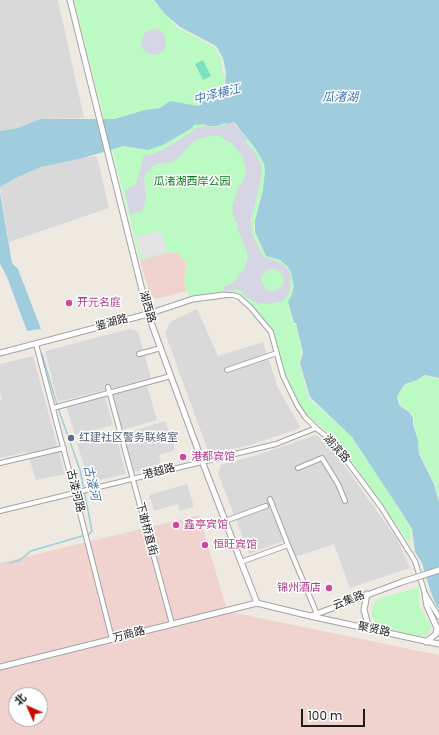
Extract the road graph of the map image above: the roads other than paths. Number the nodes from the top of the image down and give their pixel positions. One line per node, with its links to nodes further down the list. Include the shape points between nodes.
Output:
1 (70, 0): 3 (street, 湖西路)
2 (224, 295): 3 (street, 鉴湖路, via 193,299); 7 (street, 湖滨路, via 233,295 251,308 271,332)
3 (148, 314): 4 (street, 鉴湖路); 5 (street, 湖西路)
4 (36, 344): 6 (street, 鉴湖路); 13 (street, 古溇河路)
5 (161, 348): 8 (street); 10 (street, 湖西路)
6 (0, 353)
7 (277, 353): 9 (street); 14 (street, 湖滨路, via 297,406)
8 (139, 354)
9 (227, 370)
10 (171, 376): 12 (street); 16 (street, 湖西路)
11 (108, 387): 12 (street, 下谢桥直街)
12 (109, 393): 13 (street); 19 (street, 下谢桥直街)
13 (56, 407): 15 (street, 古溇河路)
14 (316, 428): 16 (street, 港越路, via 276,444); 30 (street, 湖滨路, via 332,441 381,507 415,561)
15 (64, 448): 17 (street); 20 (street, 古溇河路)
16 (202, 461): 19 (street, 港越路); 25 (street, 湖西路)
17 (0, 463)
18 (298, 468): 22 (street, via 322,458)
19 (132, 479): 20 (street, 港越路); 35 (street, 下谢桥直街)
20 (75, 493): 24 (street, 港越路); 37 (street, 古溇河路)
21 (270, 499): 26 (street)
22 (345, 501)
23 (266, 506): 25 (street)
24 (0, 511)
25 (225, 521): 27 (street, 湖西路)
26 (288, 545): 27 (street); 32 (street)
27 (241, 562): 31 (street, 湖西路)
28 (439, 570): 29 (street, 云集路, bridge)
29 (366, 594): 32 (street, 云集路); 36 (street, via 364,610)
30 (425, 594): 34 (street, 湖滨路); 38 (street, via 427,606 437,628 436,634)
31 (257, 603): 33 (street, 云集路); 35 (street, 万商路)
32 (317, 614): 33 (street, 云集路)
33 (310, 616): 36 (street, 聚贤路)
34 (439, 617)
35 (172, 624): 37 (street, 万商路)
36 (369, 629): 38 (street, 聚贤路)
37 (112, 639): 40 (street, 万商路)
38 (426, 642): 39 (street, 聚贤路)
39 (439, 644)
40 (0, 667)

